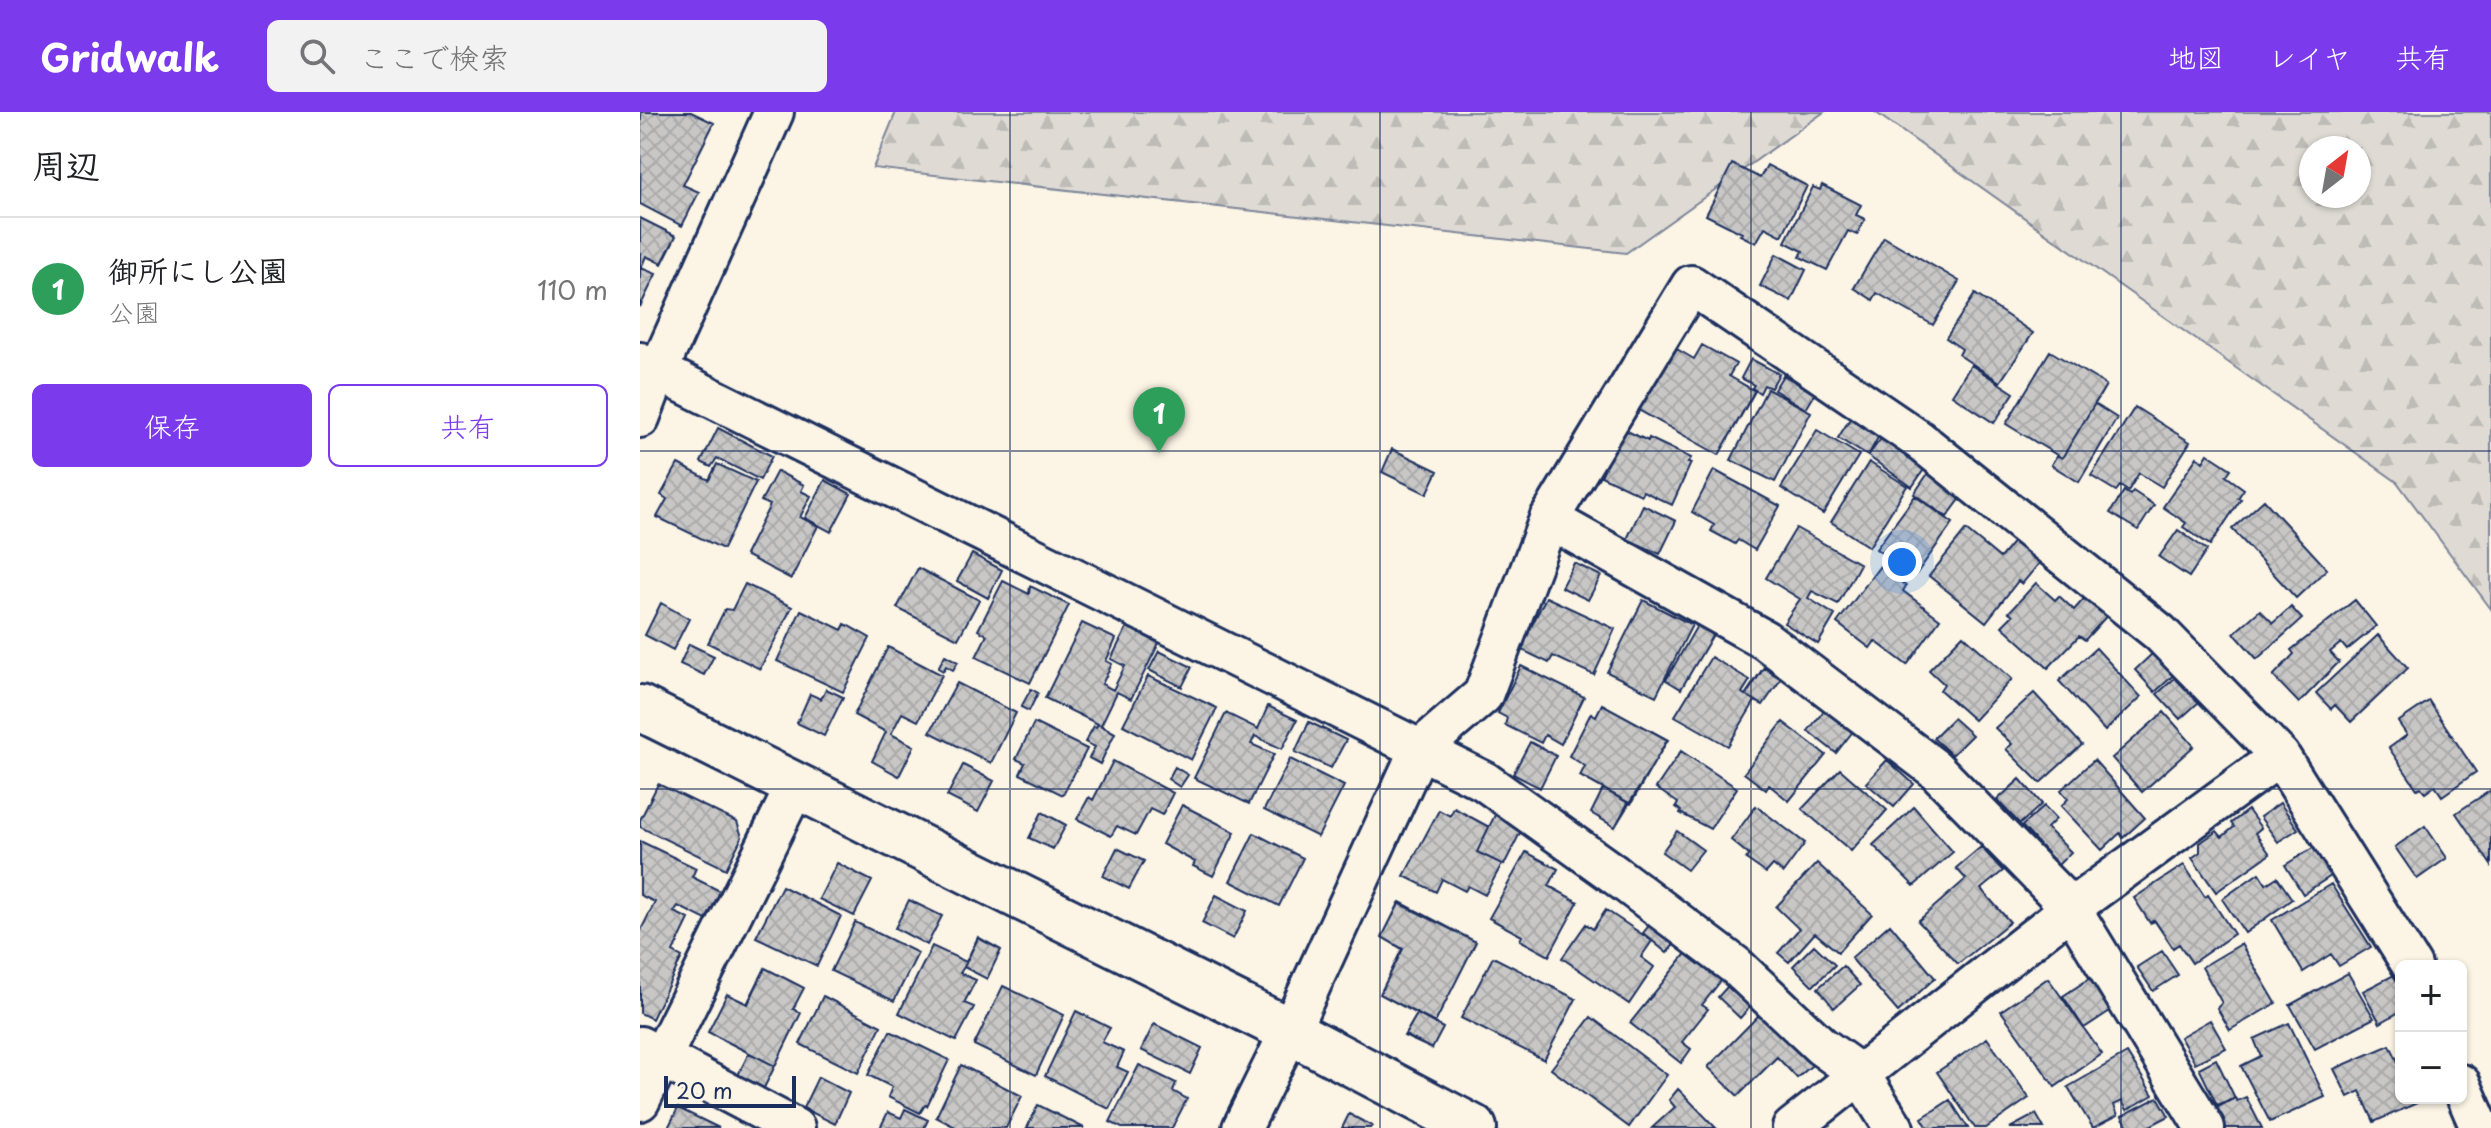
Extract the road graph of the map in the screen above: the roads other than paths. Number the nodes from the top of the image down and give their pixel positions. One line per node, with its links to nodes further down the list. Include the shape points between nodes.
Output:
1 (767, 114): 2 (street)
2 (649, 366): 3 (street); 6 (street)
3 (640, 418)
4 (1549, 519): 6 (street, via 1483,695); 7 (street, via 1691,285 1919,440 2160,633); 9 (street, via 1765,640 1935,769)
5 (640, 708): 8 (street)
6 (1419, 750): 11 (street); 13 (street, via 1484,781 1614,874 1736,966 1821,1046)
7 (2280, 756): 9 (street); 10 (street)
8 (795, 787): 11 (street); 12 (street)
9 (2071, 908): 13 (street); 21 (street)
10 (2408, 960)
11 (1290, 1031): 17 (street); 18 (street)
12 (651, 1052): 15 (street); 16 (street)
13 (1860, 1074): 19 (street); 20 (street)
14 (2467, 1098): 22 (street)
15 (640, 1101)
16 (795, 1128)
17 (1242, 1128)
18 (1474, 1128)
19 (1792, 1128)
20 (1894, 1128)
21 (2205, 1128)
22 (2480, 1128)

